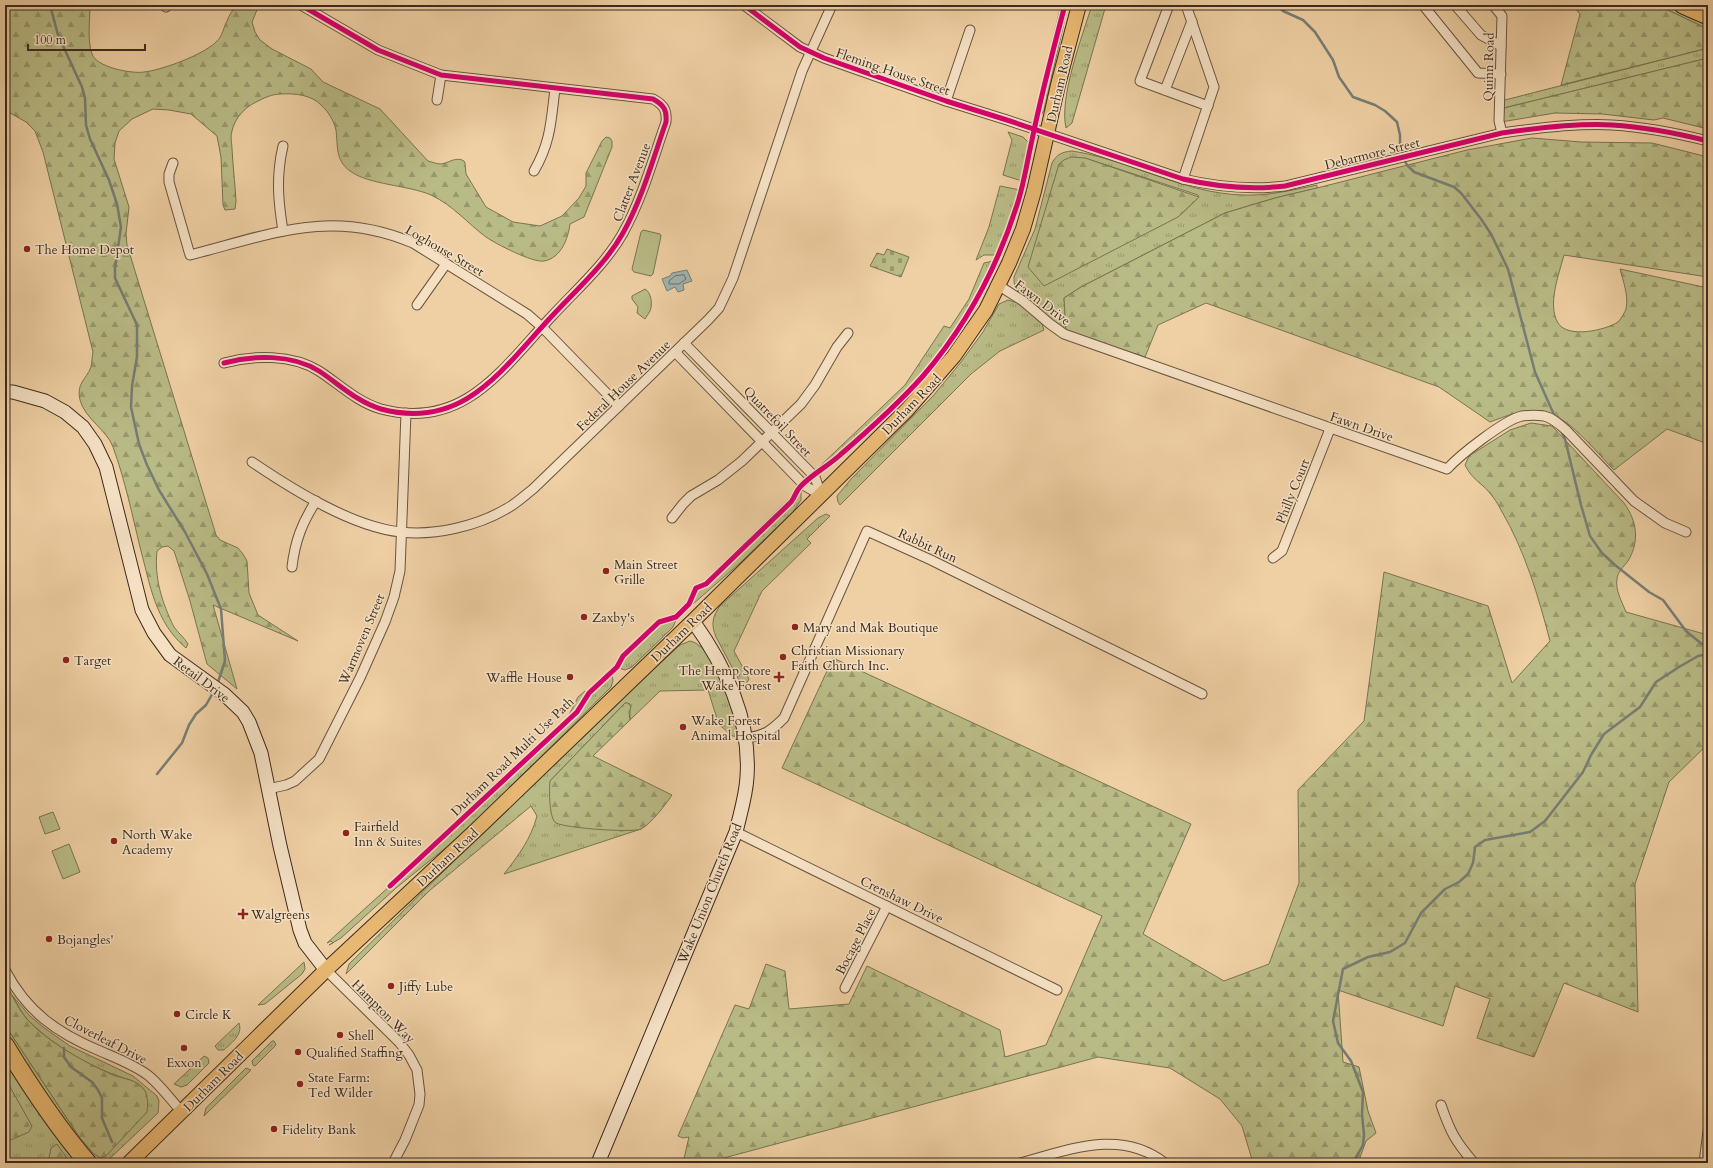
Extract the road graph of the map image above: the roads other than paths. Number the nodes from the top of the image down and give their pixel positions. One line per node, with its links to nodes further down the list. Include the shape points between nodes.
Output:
1 (301, 5): 12 (street, Clatter Avenue)
2 (320, 5): 12 (street)
3 (744, 5): 17 (street, Fleming House Street)
4 (832, 5): 17 (street, Federal House Avenue)
5 (1079, 5): 26 (main road, Durham Road)
6 (1169, 5): 21 (street, via 1140,81)
7 (1186, 5): 14 (street)
8 (1423, 5): 18 (street, via 1478,73)
9 (1455, 5): 16 (street, via 1481,36)
10 (1493, 5): 16 (street, Quinn Road, via 1502,16)
11 (1683, 5): 13 (highway)
12 (315, 13): 19 (street, Clatter Avenue, via 378,50)
13 (1708, 16)
14 (1192, 21): 21 (street); 24 (street, via 1214,87)
15 (970, 30): 23 (street)
16 (1501, 46): 18 (street, Quinn Road)
17 (811, 53): 23 (street, Fleming House Street); 38 (street, Federal House Avenue, via 800,78 733,279 719,308)
18 (1501, 74): 25 (street, Quinn Road, via 1499,122)
19 (441, 75): 20 (street, Clatter Avenue); 22 (street)
20 (555, 89): 30 (street, via 549,138); 36 (street, Clatter Avenue, via 653,99 665,108 666,122 635,208 620,237 598,266)
21 (1165, 90): 24 (street)
22 (437, 100)
23 (946, 101): 26 (street, Fleming House Street)
24 (1208, 106): 31 (street)
25 (1502, 133): 27 (street, Debarmore Street, via 1537,128 1611,125 1682,134); 31 (street, Debarmore Street, via 1285,186 1263,189 1234,188)
26 (1047, 134): 31 (street, Debarmore Street); 34 (main road, Durham Road, via 1023,229)
27 (1708, 142)
28 (283, 146): 32 (street, via 277,181)
29 (173, 163): 32 (street, Loghouse Street, via 169,182 190,255)
30 (534, 171)
31 (1183, 179)
32 (283, 231): 33 (street, Loghouse Street, via 330,225 366,228 413,243)
33 (446, 264): 35 (street); 36 (street, Loghouse Street, via 527,314)
34 (998, 285): 44 (street, Fawn Drive, via 1064,334); 48 (main road, Durham Road, via 971,334 935,380)
35 (417, 305)
36 (542, 327): 42 (street, Loghouse Street); 43 (street, Clatter Avenue, via 492,382 471,397 439,410)
37 (848, 333): 45 (street, via 801,404)
38 (684, 343): 39 (street, Federal House Avenue); 45 (street, Quatrefoil Street)
39 (675, 352): 42 (street, Federal House Avenue); 46 (street, Quatrefoil Street)
40 (224, 363): 43 (street, Clatter Avenue, via 260,357 302,364 318,370 354,396 380,408)
41 (5, 392): 58 (street, Retail Drive, via 45,401 65,412 83,427 95,444 106,467 142,610 170,655 224,694 243,712 256,737)
42 (619, 406): 51 (street, Federal House Avenue, via 533,489 507,509 475,523 435,531)
43 (406, 414): 51 (street, Warmoven Street)
44 (1330, 429): 52 (street, Fawn Drive, via 1447,469 1458,458 1510,422 1522,416 1546,416 1561,426 1634,501 1665,523); 53 (street, Philly Court, via 1282,551)
45 (772, 434): 46 (street); 48 (street, Quatrefoil Street, via 815,477)
46 (762, 442): 48 (street, Quatrefoil Street, via 805,486); 50 (street, via 718,480 691,496)
47 (252, 462): 49 (street, Federal House Avenue)
48 (821, 495): 55 (main road, Durham Road)
49 (316, 501): 51 (street, Federal House Avenue, via 378,528); 54 (street, via 305,517 295,545)
50 (672, 518)
51 (402, 532): 58 (street, Warmoven Street, via 400,571 385,622 319,759 295,781)
52 (1686, 532)
53 (1273, 558)
54 (292, 568)
55 (693, 621): 57 (street, Wake Union Church Road, via 709,643 725,673 741,715); 62 (main road, Durham Road)
56 (1202, 694): 57 (street, Rabbit Run, via 867,531 784,718 772,730 759,737)
57 (746, 738): 59 (street, Wake Union Church Road, via 747,778)
58 (268, 789): 62 (street, Retail Drive, via 300,930 305,943)
59 (736, 832): 60 (street, Crenshaw Drive); 72 (street, Wake Union Church Road)
60 (887, 906): 63 (street, Bocage Place); 64 (street, Crenshaw Drive)
61 (5, 970): 67 (street, Cloverleaf Drive, via 41,1018 63,1034 148,1076)
62 (326, 970): 67 (main road, Durham Road); 71 (street, Hampton Way, via 399,1042 417,1070 419,1105)
63 (845, 988)
64 (1057, 990)
65 (5, 1045): 69 (highway, via 56,1122)
66 (1441, 1105): 75 (street, via 1450,1131)
67 (182, 1112): 70 (main road, Durham Road)
68 (1708, 1131): 76 (street)
69 (88, 1163)
70 (129, 1163)
71 (393, 1163)
72 (598, 1163)
73 (1020, 1163): 74 (street, via 1089,1145 1109,1143 1147,1151)
74 (1164, 1163)
75 (1474, 1163)
76 (1704, 1163)

